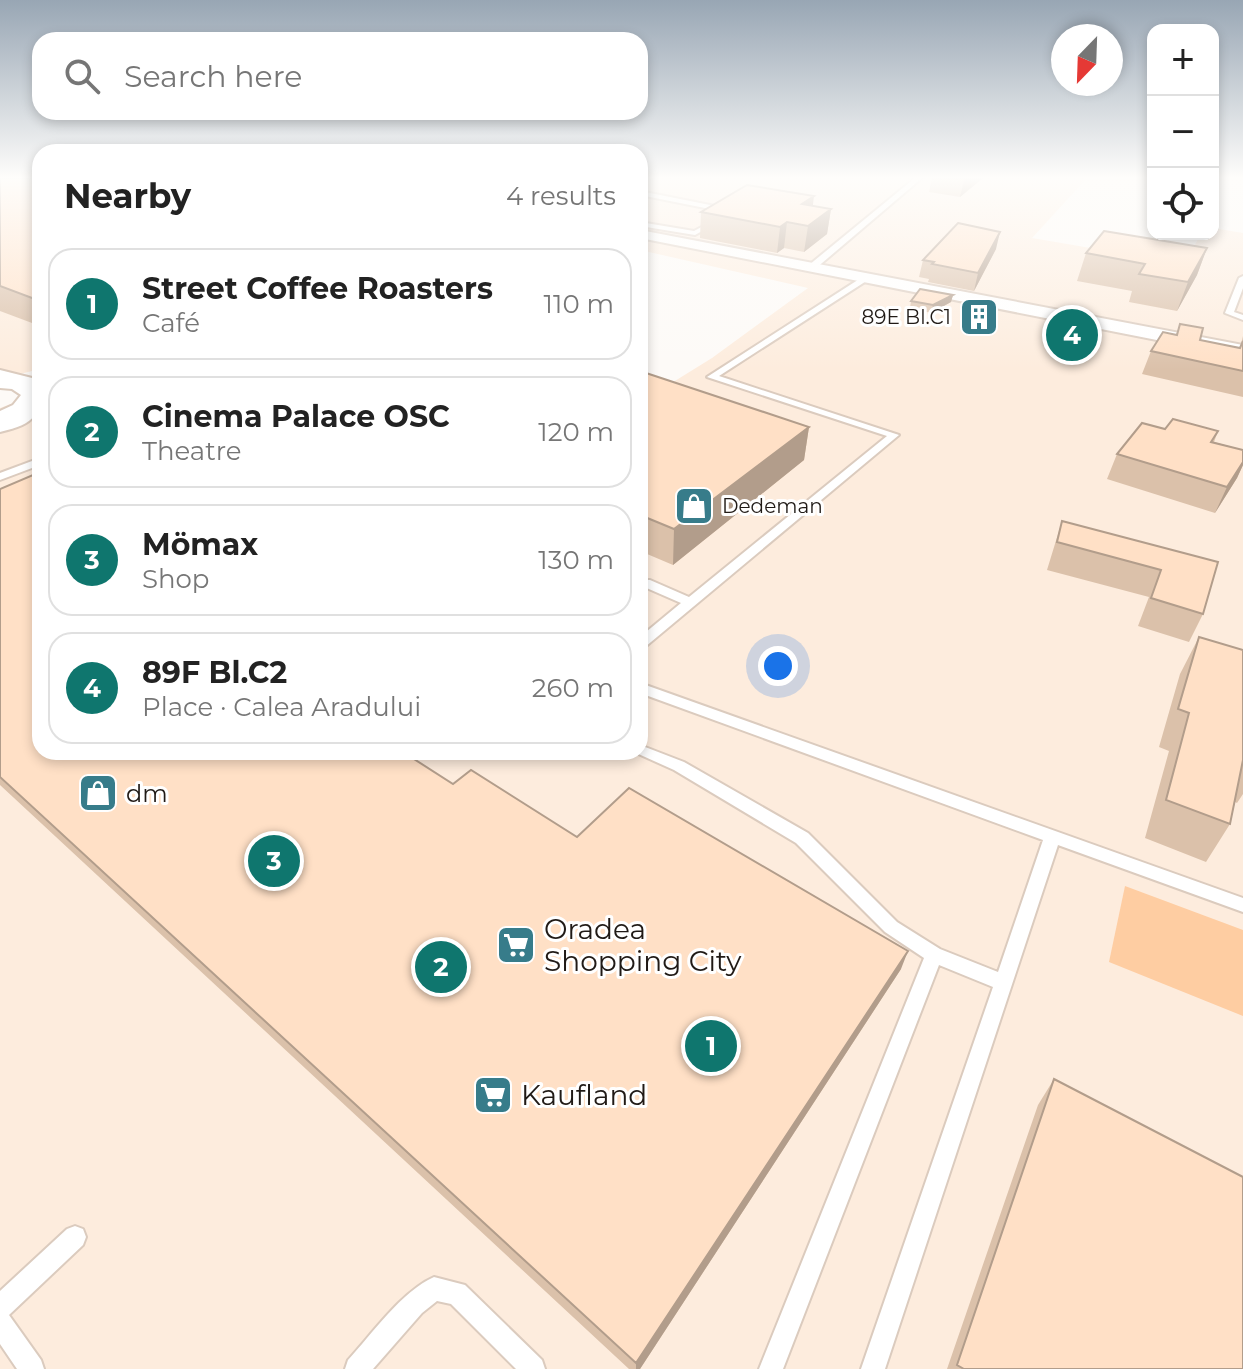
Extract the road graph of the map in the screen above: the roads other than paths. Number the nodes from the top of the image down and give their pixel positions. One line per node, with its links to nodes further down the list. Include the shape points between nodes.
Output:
1 (681, 242): 3 (street)
2 (842, 242): 3 (lane)
3 (812, 267): 4 (street)
4 (867, 278): 7 (street); 13 (lane, via 712,377 894,435)
5 (1243, 278): 6 (lane, via 1229,313)
6 (1243, 318)
7 (1243, 351)
8 (0, 379): 9 (highway)
9 (32, 387)
10 (32, 464): 11 (lane)
11 (0, 477)
12 (648, 584): 13 (lane)
13 (690, 602): 14 (lane)
14 (648, 637)
15 (648, 691): 17 (lane)
16 (648, 753): 19 (lane, via 802,838 891,927)
17 (1053, 836): 18 (lane); 20 (lane)
18 (1243, 905)
19 (934, 955): 20 (lane); 27 (lane)
20 (1004, 983): 28 (lane)
21 (75, 1237): 22 (lane)
22 (0, 1307)
23 (0, 1323): 25 (lane)
24 (364, 1366): 26 (lane, via 414,1305 434,1289 457,1293)
25 (32, 1369)
26 (533, 1369)
27 (771, 1369)
28 (873, 1369)

